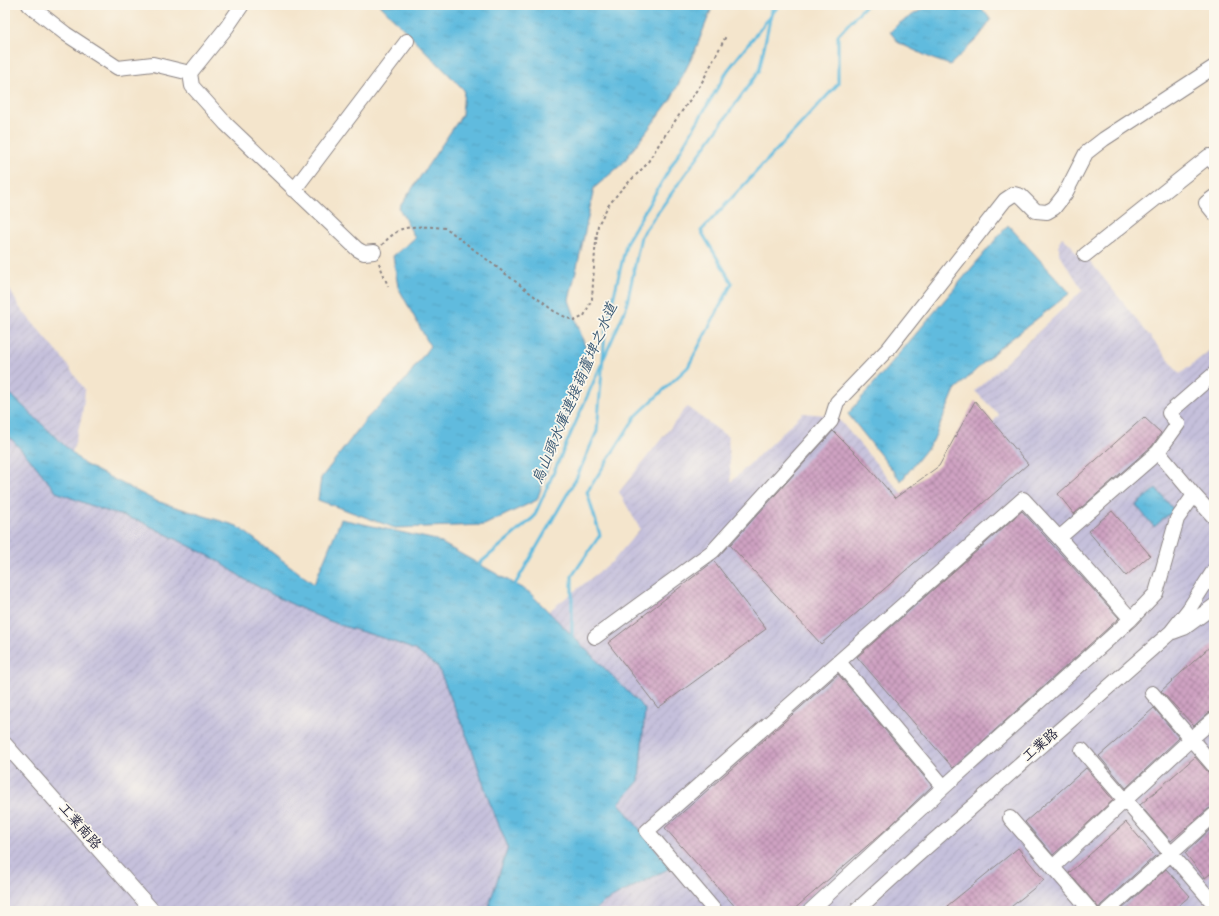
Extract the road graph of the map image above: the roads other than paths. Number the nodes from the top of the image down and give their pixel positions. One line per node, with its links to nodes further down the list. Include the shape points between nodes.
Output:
1 (29, 5): 5 (street, via 66,34 118,68 153,64)
2 (242, 5): 5 (street)
3 (407, 41): 7 (street)
4 (1214, 68): 21 (street, via 1086,152 1065,194 1054,208 1047,212 1036,211 1021,196 1014,194 1005,200 889,348 837,402 831,421 713,551)
5 (190, 73): 7 (street, via 192,86 221,119)
6 (1214, 163): 11 (street, via 1209,156)
7 (294, 190): 10 (street, via 357,249 364,254)
8 (1214, 197): 9 (street, via 1206,203)
9 (1214, 213)
10 (374, 252)
11 (1085, 255)
12 (1214, 374): 13 (street, via 1169,413 1178,424)
13 (1158, 452): 14 (street); 16 (street)
14 (1194, 495): 15 (street); 19 (street, via 1176,519 1156,593)
15 (1214, 517)
16 (1060, 538): 19 (street); 22 (street, via 1023,498)
17 (1214, 570): 20 (street, 工業路, via 1189,609)
18 (1214, 606): 20 (street, via 1184,628)
19 (1131, 619): 29 (street)
20 (1170, 632): 39 (street, 工業路)
21 (595, 637)
22 (839, 662): 29 (street); 37 (street, via 647,831)
23 (1152, 693): 25 (street)
24 (1214, 720): 25 (street)
25 (1191, 739): 28 (street); 30 (street)
26 (5, 744): 36 (street, 工業南路)
27 (1082, 750): 30 (street)
28 (1214, 766)
29 (944, 787): 38 (street)
30 (1124, 800): 33 (street); 34 (street)
31 (1214, 815): 33 (street)
32 (1010, 818): 34 (street)
33 (1170, 854): 35 (street); 41 (street)
34 (1053, 867): 40 (street)
35 (1214, 904)
36 (153, 911)
37 (715, 911)
38 (810, 911)
39 (856, 911)
40 (1091, 911)
41 (1107, 911)

